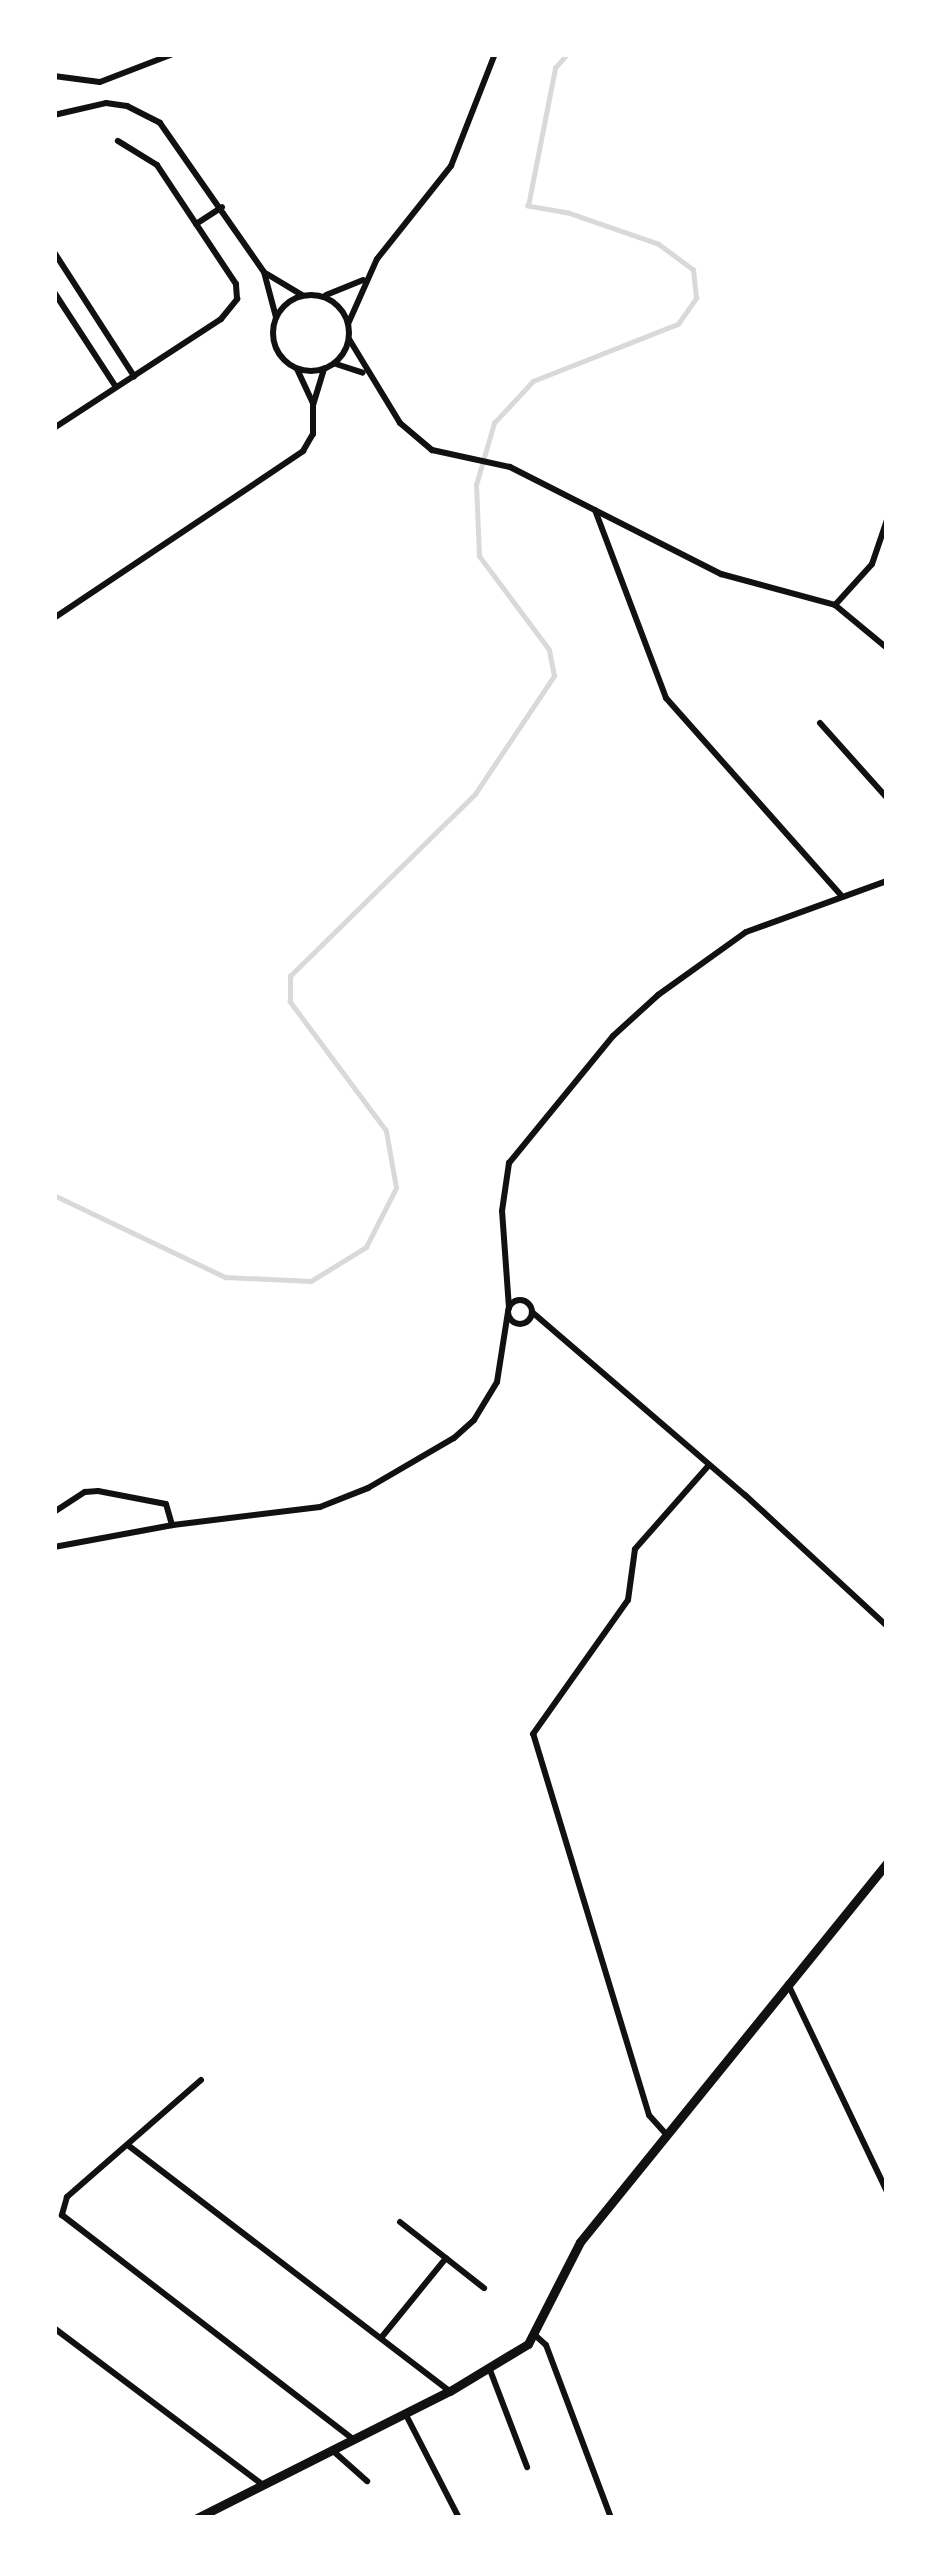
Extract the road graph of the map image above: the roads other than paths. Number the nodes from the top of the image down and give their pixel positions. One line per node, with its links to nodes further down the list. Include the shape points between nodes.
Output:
1 (173, 54): 3 (street, via 100,82)
2 (495, 54): 10 (street, via 451,166)
3 (54, 76)
4 (54, 115): 6 (street, via 106,104 146,113 173,136)
5 (118, 141): 7 (street, via 158,165)
6 (222, 207): 7 (street); 9 (street)
7 (196, 224): 21 (street, via 236,284 235,307)
8 (54, 252): 21 (street)
9 (264, 272): 12 (street); 14 (street)
10 (365, 277): 13 (street); 15 (street)
11 (54, 292): 22 (street)
12 (304, 296): 13 (street); 14 (street)
13 (319, 296): 15 (street, via 338,306)
14 (276, 317): 18 (street, via 273,342)
15 (348, 324): 16 (street)
16 (349, 339): 17 (street); 20 (street)
17 (334, 364): 19 (street); 20 (street)
18 (297, 369): 19 (street); 23 (street)
19 (324, 369): 23 (street)
20 (367, 374): 25 (street, via 432,450 510,467)
21 (134, 376): 22 (street)
22 (116, 387): 24 (street)
23 (313, 405): 28 (street, via 313,434 303,451)
24 (54, 428)
25 (595, 509): 27 (street, via 721,574); 33 (street, via 666,698)
26 (887, 520): 27 (street, via 872,564)
27 (835, 605): 29 (street)
28 (54, 618)
29 (887, 648)
30 (820, 723): 31 (street)
31 (887, 798)
32 (887, 881): 33 (street)
33 (841, 895): 34 (street, via 746,932 658,995 530,1132 509,1163 502,1194)
34 (507, 1282): 35 (street); 36 (street)
35 (520, 1300): 36 (street); 37 (street)
36 (509, 1310): 37 (street); 38 (street)
37 (527, 1319): 38 (street); 39 (street, via 544,1323)
38 (506, 1348): 41 (street, via 473,1420 368,1488 320,1507)
39 (709, 1465): 43 (street); 47 (street, via 635,1549 628,1600 533,1734 650,2115)
40 (54, 1512): 41 (street, via 98,1491 166,1504)
41 (172, 1525): 42 (street)
42 (54, 1547)
43 (887, 1626)
44 (887, 1863): 45 (main road)
45 (788, 1984): 47 (main road); 49 (street)
46 (201, 2080): 48 (street)
47 (667, 2134): 54 (main road, via 580,2242)
48 (128, 2145): 55 (street); 59 (street, via 67,2197 62,2215)
49 (887, 2192)
50 (400, 2222): 51 (street)
51 (446, 2258): 52 (street); 55 (street)
52 (484, 2288)
53 (54, 2328): 63 (street)
54 (536, 2336): 56 (main road); 68 (street, via 546,2344)
55 (381, 2338): 57 (street)
56 (490, 2370): 57 (main road); 61 (street)
57 (450, 2391): 58 (main road)
58 (405, 2413): 59 (main road); 67 (street)
59 (352, 2439): 60 (main road)
60 (332, 2450): 62 (street); 63 (main road)
61 (527, 2467)
62 (367, 2480)
63 (262, 2484): 64 (main road)
64 (222, 2504): 65 (main road); 66 (main road)
65 (197, 2518)
66 (210, 2518)
67 (459, 2518)
68 (611, 2518)

